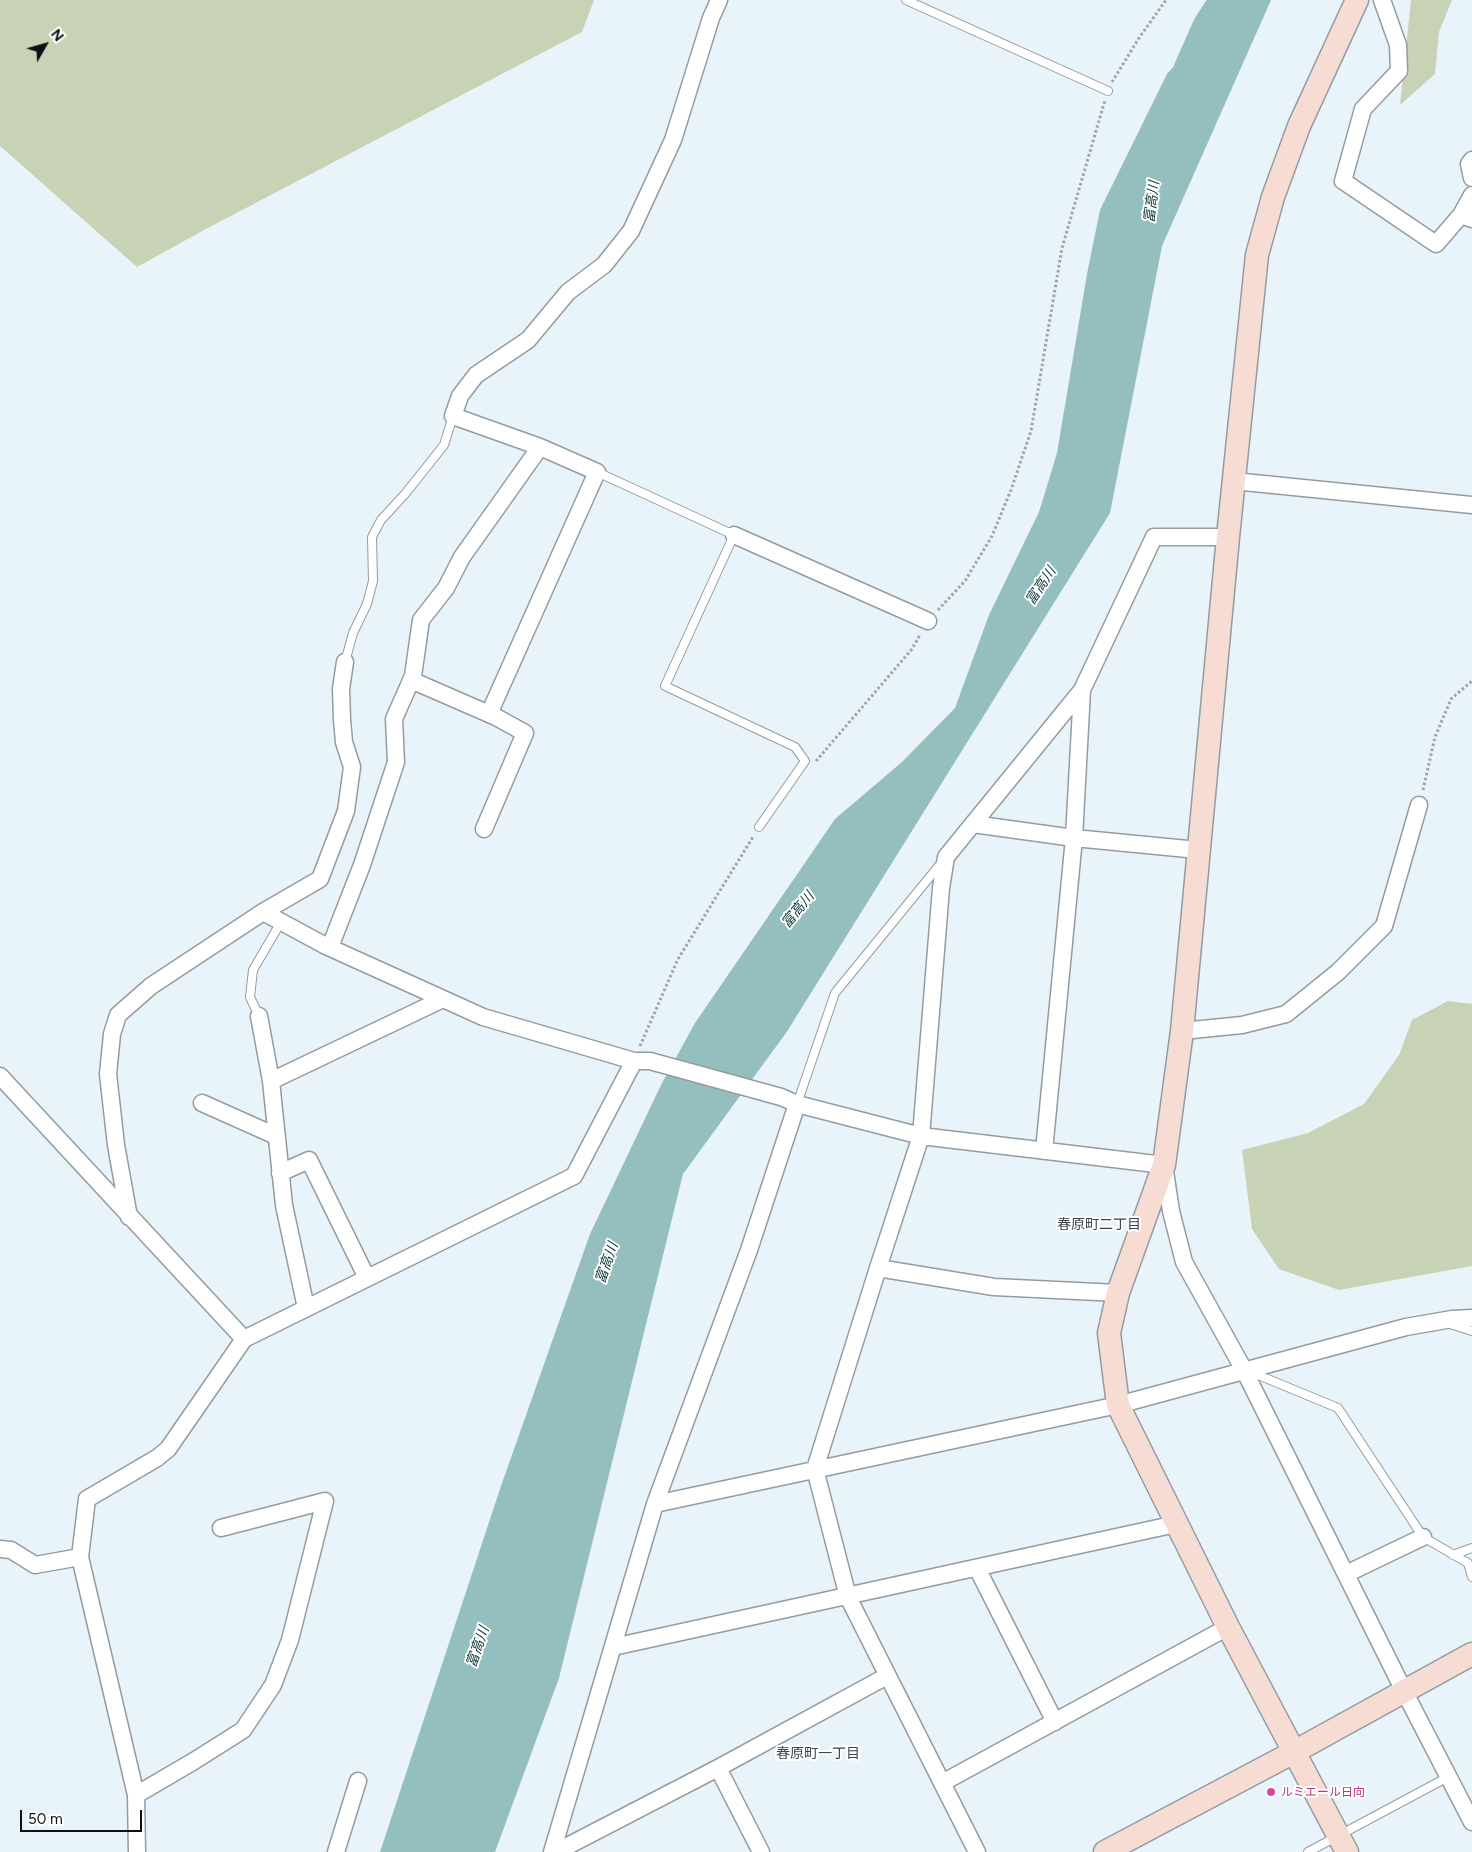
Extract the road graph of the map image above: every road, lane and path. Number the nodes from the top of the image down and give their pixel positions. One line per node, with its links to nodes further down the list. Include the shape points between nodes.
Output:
1 (718, 0): 11 (street, via 673,140 631,232 604,265 568,292 528,340 476,375 460,396)
2 (906, 0): 6 (lane)
3 (1166, 0): 6 (path)
4 (1357, 0): 14 (street, via 1299,126 1272,197 1257,255)
5 (1382, 0): 10 (street, via 1398,45 1399,71 1363,109 1343,181 1436,244)
6 (1108, 91): 18 (path, via 1062,248 1031,431 992,536 965,581)
7 (1472, 160): 8 (street, via 1468,164)
8 (1472, 178)
9 (1472, 195): 10 (street)
10 (1466, 217)
11 (453, 416): 12 (street); 19 (lane, via 444,446 381,520 372,537 373,581)
12 (540, 446): 13 (street); 20 (street, via 462,556 446,588 421,620)
13 (597, 472): 16 (lane); 23 (street)
14 (1234, 481): 15 (street); 17 (street)
15 (1472, 505)
16 (734, 534): 18 (street); 27 (lane, via 665,686 796,747 805,761)
17 (1228, 536): 22 (street, via 1154,536); 30 (street)
18 (928, 622): 24 (path, via 912,649)
19 (345, 662): 32 (street, via 341,689 342,720 344,742 352,767 346,811 320,879)
20 (411, 680): 23 (street); 34 (street, via 394,719 396,762 362,865)
21 (1472, 681): 25 (path, via 1451,698 1435,738)
22 (1082, 690): 26 (street); 29 (street)
23 (489, 714): 28 (street, via 525,733)
24 (810, 768)
25 (1419, 805): 37 (street, via 1384,926 1338,972 1286,1014 1242,1025)
26 (973, 824): 29 (street); 31 (street)
27 (759, 827): 38 (path, via 678,959)
28 (484, 830)
29 (1074, 838): 30 (street); 45 (street)
30 (1198, 850): 37 (street)
31 (946, 856): 42 (lane, via 834,994); 44 (street)
32 (263, 912): 33 (street); 48 (street, via 151,986 118,1016 112,1034 108,1074)
33 (281, 922): 34 (street); 36 (lane, via 253,970 250,997)
34 (330, 947): 35 (street)
35 (443, 999): 38 (street, via 483,1017); 40 (street)
36 (259, 1016): 40 (street)
37 (1182, 1031): 46 (street)
38 (642, 1061): 42 (street); 50 (street, via 574,1176)
39 (0, 1076): 48 (street)
40 (270, 1081): 43 (street)
41 (202, 1103): 43 (street)
42 (797, 1104): 44 (street); 60 (street, via 749,1250)
43 (276, 1136): 47 (street)
44 (921, 1136): 45 (street); 49 (street)
45 (1044, 1150): 46 (street)
46 (1164, 1165): 51 (street); 57 (street, via 1184,1262)
47 (280, 1173): 50 (street, via 309,1160); 52 (street)
48 (129, 1216): 56 (street)
49 (878, 1268): 51 (street, via 994,1287); 59 (street)
50 (367, 1278): 52 (street)
51 (1118, 1293): 58 (street, via 1109,1333)
52 (306, 1308): 56 (street)
53 (1472, 1318): 54 (street)
54 (1439, 1321): 55 (lane); 57 (street)
55 (1472, 1331)
56 (244, 1339): 67 (street, via 168,1449 87,1499)
57 (1244, 1370): 58 (street); 63 (lane, via 1338,1408); 69 (street)
58 (1118, 1405): 59 (street); 61 (street)
59 (815, 1469): 60 (street); 71 (street)
60 (655, 1504): 73 (street)
61 (1176, 1524): 68 (street); 72 (street)
62 (221, 1528): 83 (street, via 325,1501 290,1640 274,1685 243,1730)
63 (1423, 1537): 66 (lane); 69 (street)
64 (1472, 1548): 66 (lane)
65 (0, 1549): 67 (street, via 11,1550 35,1564)
66 (1453, 1555): 70 (lane, via 1468,1563)
67 (80, 1557): 83 (street)
68 (976, 1568): 71 (street); 77 (street)
69 (1346, 1574): 76 (street)
70 (1472, 1577)
71 (848, 1597): 73 (street); 75 (street)
72 (1228, 1627): 77 (street); 78 (street)
73 (613, 1647): 88 (street)
74 (1472, 1654): 76 (street)
75 (887, 1676): 79 (street); 82 (street)
76 (1404, 1691): 78 (street); 80 (street)
77 (1055, 1722): 82 (street)
78 (1294, 1752): 85 (street); 92 (street)
79 (718, 1768): 89 (street); 90 (street)
80 (1448, 1776): 84 (street); 85 (lane)
81 (358, 1781): 87 (street)
82 (942, 1783): 91 (street)
83 (136, 1795): 86 (street)
84 (1470, 1813)
85 (1343, 1844): 93 (lane)
86 (137, 1852)
87 (336, 1852)
88 (552, 1852)
89 (556, 1852)
90 (762, 1852)
91 (977, 1852)
92 (1105, 1852)
93 (1308, 1852)

